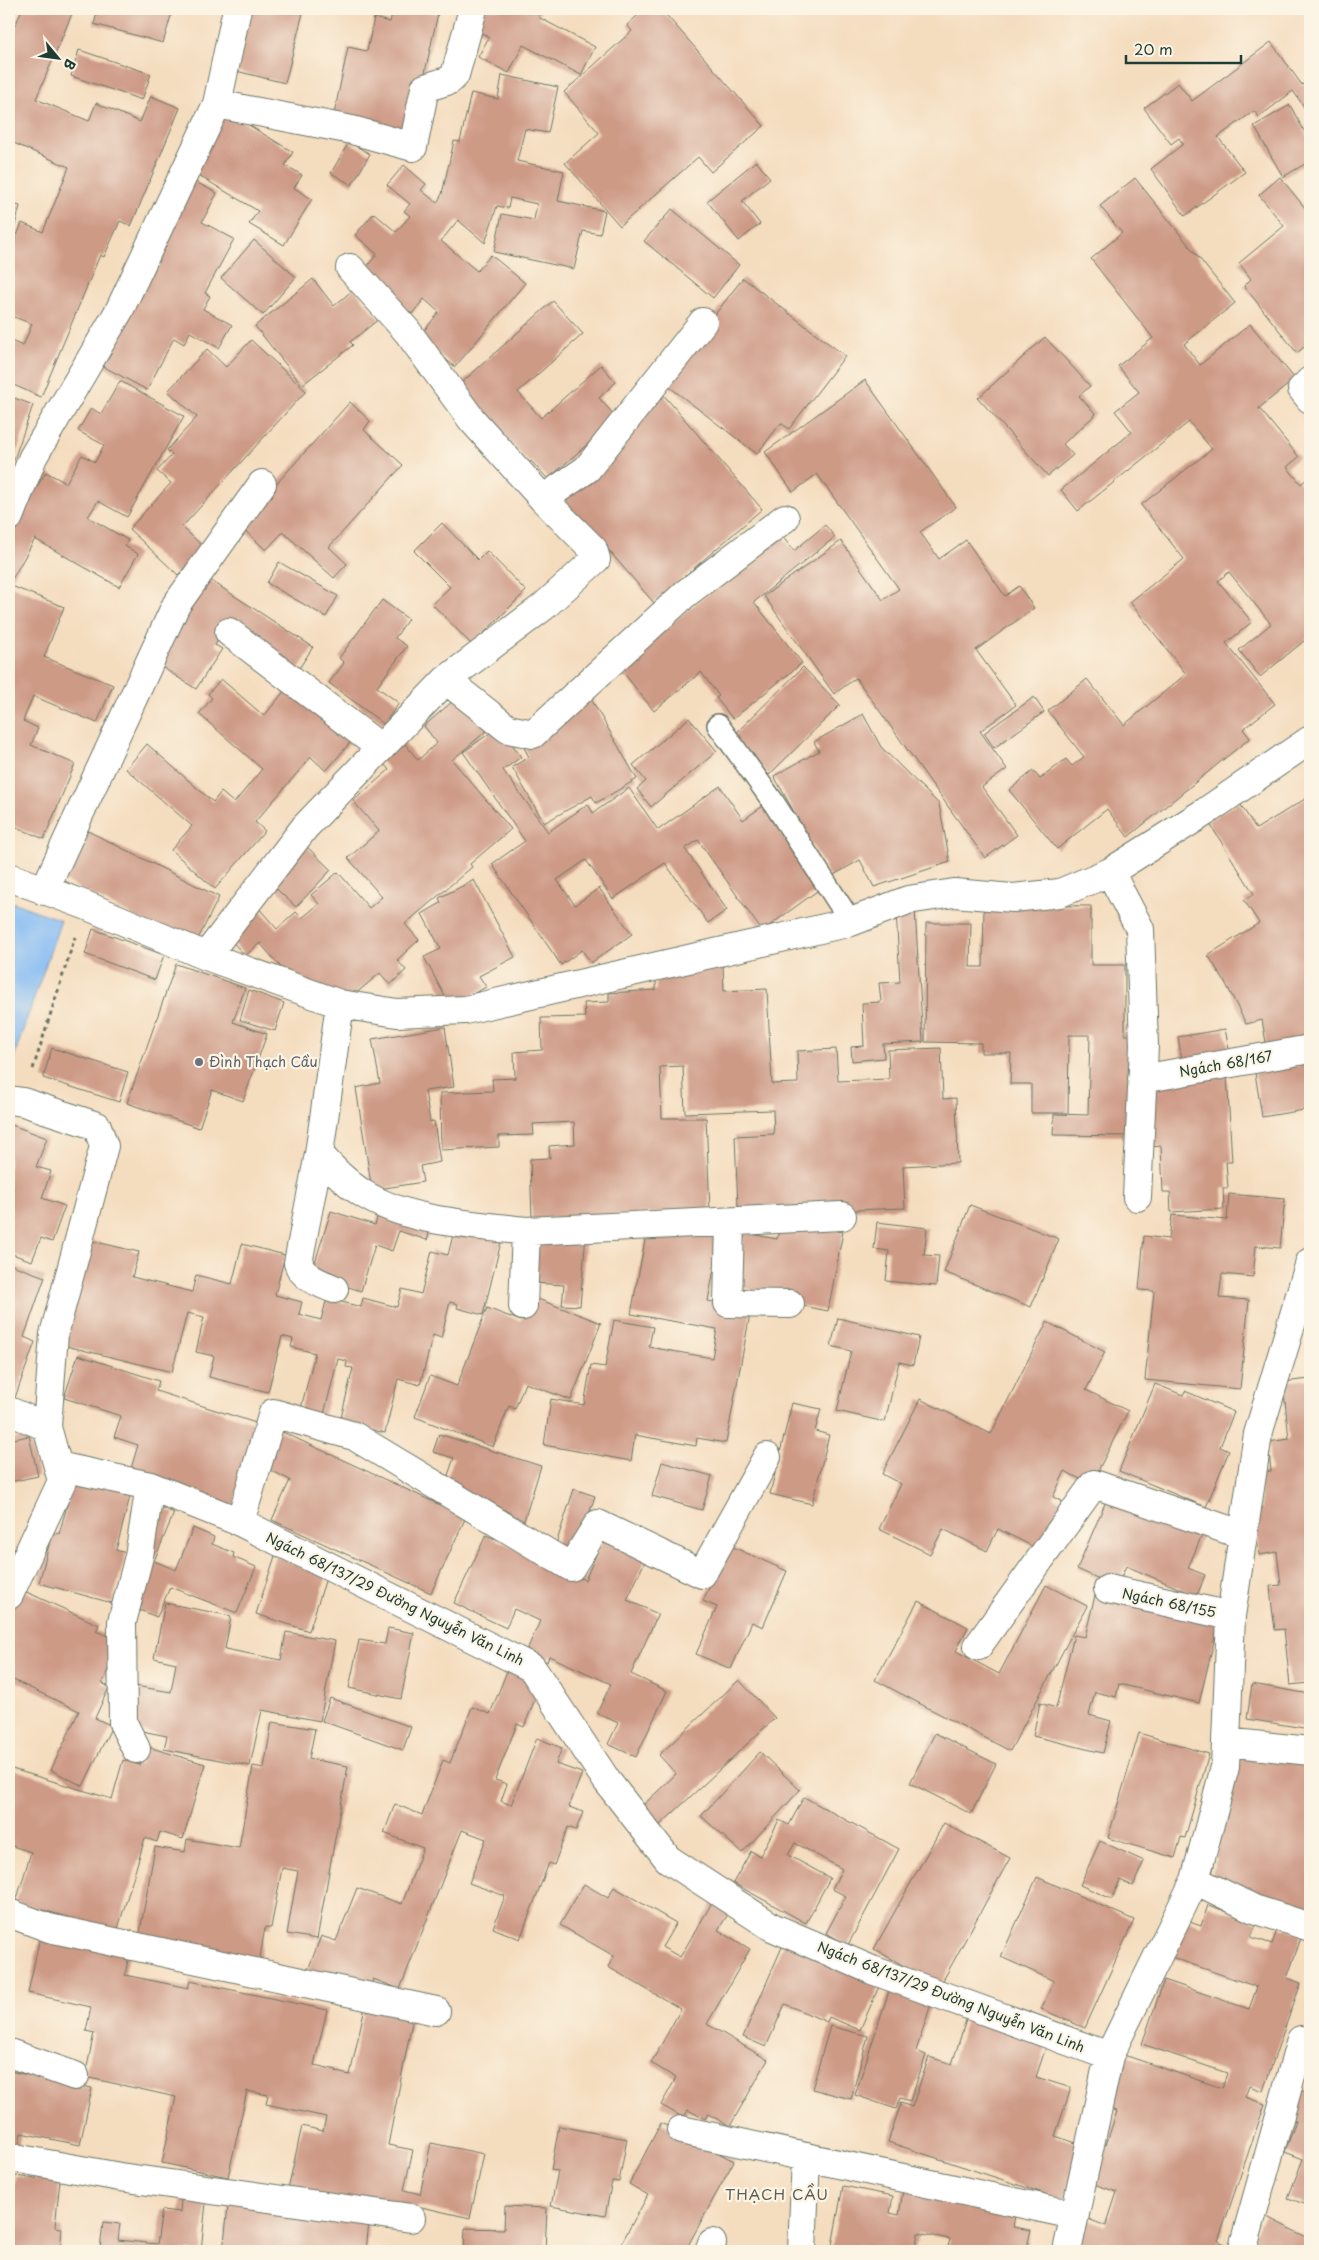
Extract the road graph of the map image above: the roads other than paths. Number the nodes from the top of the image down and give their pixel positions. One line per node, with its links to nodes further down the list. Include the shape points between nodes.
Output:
1 (238, 9): 3 (street)
2 (474, 9): 3 (street, via 455,75 450,80 425,88 414,147 352,130)
3 (217, 104): 10 (street, via 119,311 33,457)
4 (350, 268): 9 (street, via 407,331 472,420)
5 (703, 322): 9 (street, via 587,469)
6 (1310, 381): 7 (street, via 1302,389)
7 (1310, 399)
8 (262, 484): 19 (street, via 176,605)
9 (543, 499): 13 (street, via 593,549 596,559 543,607)
10 (9, 517)
11 (785, 518): 13 (street, via 684,594 533,734 508,729)
12 (229, 632): 16 (street)
13 (446, 680): 16 (street)
14 (718, 724): 20 (lane)
15 (1310, 740): 17 (street, via 1206,812)
16 (381, 748): 21 (street, via 305,827)
17 (1110, 872): 20 (street, via 1060,893 1013,898 954,893 908,900); 24 (street, via 1140,929)
18 (9, 878): 19 (street)
19 (44, 890): 21 (street)
20 (851, 922): 22 (street, via 465,1010 398,1013)
21 (206, 956): 22 (street)
22 (340, 1004): 26 (street)
23 (1310, 1049): 24 (street, Ngách 68/167)
24 (1142, 1079): 27 (street)
25 (16, 1101): 36 (street, via 96,1126 104,1146 54,1334)
26 (319, 1154): 30 (street, via 343,1179 381,1203 427,1218); 32 (street, via 298,1263 310,1278)
27 (1137, 1197)
28 (842, 1216): 29 (street)
29 (730, 1222): 30 (street); 33 (street, via 728,1303)
30 (526, 1231): 34 (street)
31 (1310, 1262): 41 (street, via 1258,1434)
32 (334, 1288)
33 (790, 1304)
34 (523, 1306)
35 (9, 1411): 36 (street)
36 (47, 1427): 38 (street)
37 (767, 1457): 40 (street, via 702,1574 598,1524 571,1567 354,1436 273,1413)
38 (58, 1466): 39 (street, Ngách 68/137/29 Đường Nguyễn Văn Linh); 43 (street, via 62,1481)
39 (150, 1486): 40 (street, Ngách 68/137/29 Đường Nguyễn Văn Linh); 47 (street, via 139,1556 122,1622 123,1723)
40 (240, 1522): 55 (street, Ngách 68/137/29 Đường Nguyễn Văn Linh, via 532,1668 607,1781 668,1859 772,1927 872,1970)
41 (1243, 1535): 44 (street); 45 (street, via 1094,1484)
42 (1108, 1589): 44 (street, Ngách 68/155)
43 (9, 1595)
44 (1231, 1616): 46 (street)
45 (978, 1646)
46 (1226, 1742): 48 (street); 49 (street, via 1225,1767)
47 (136, 1749)
48 (1310, 1751)
49 (1195, 1880): 51 (street, via 1254,1909); 55 (street)
50 (9, 1913): 52 (street, via 49,1928)
51 (1310, 1927)
52 (436, 2011)
53 (1301, 2040): 64 (street)
54 (9, 2053): 56 (street)
55 (1109, 2056): 60 (street)
56 (75, 2076)
57 (681, 2130): 59 (street)
58 (9, 2157): 61 (street, via 120,2177)
59 (806, 2157): 60 (street); 62 (street)
60 (1074, 2216): 63 (street)
61 (411, 2218)
62 (802, 2251)
63 (1067, 2251)
64 (1242, 2251)

